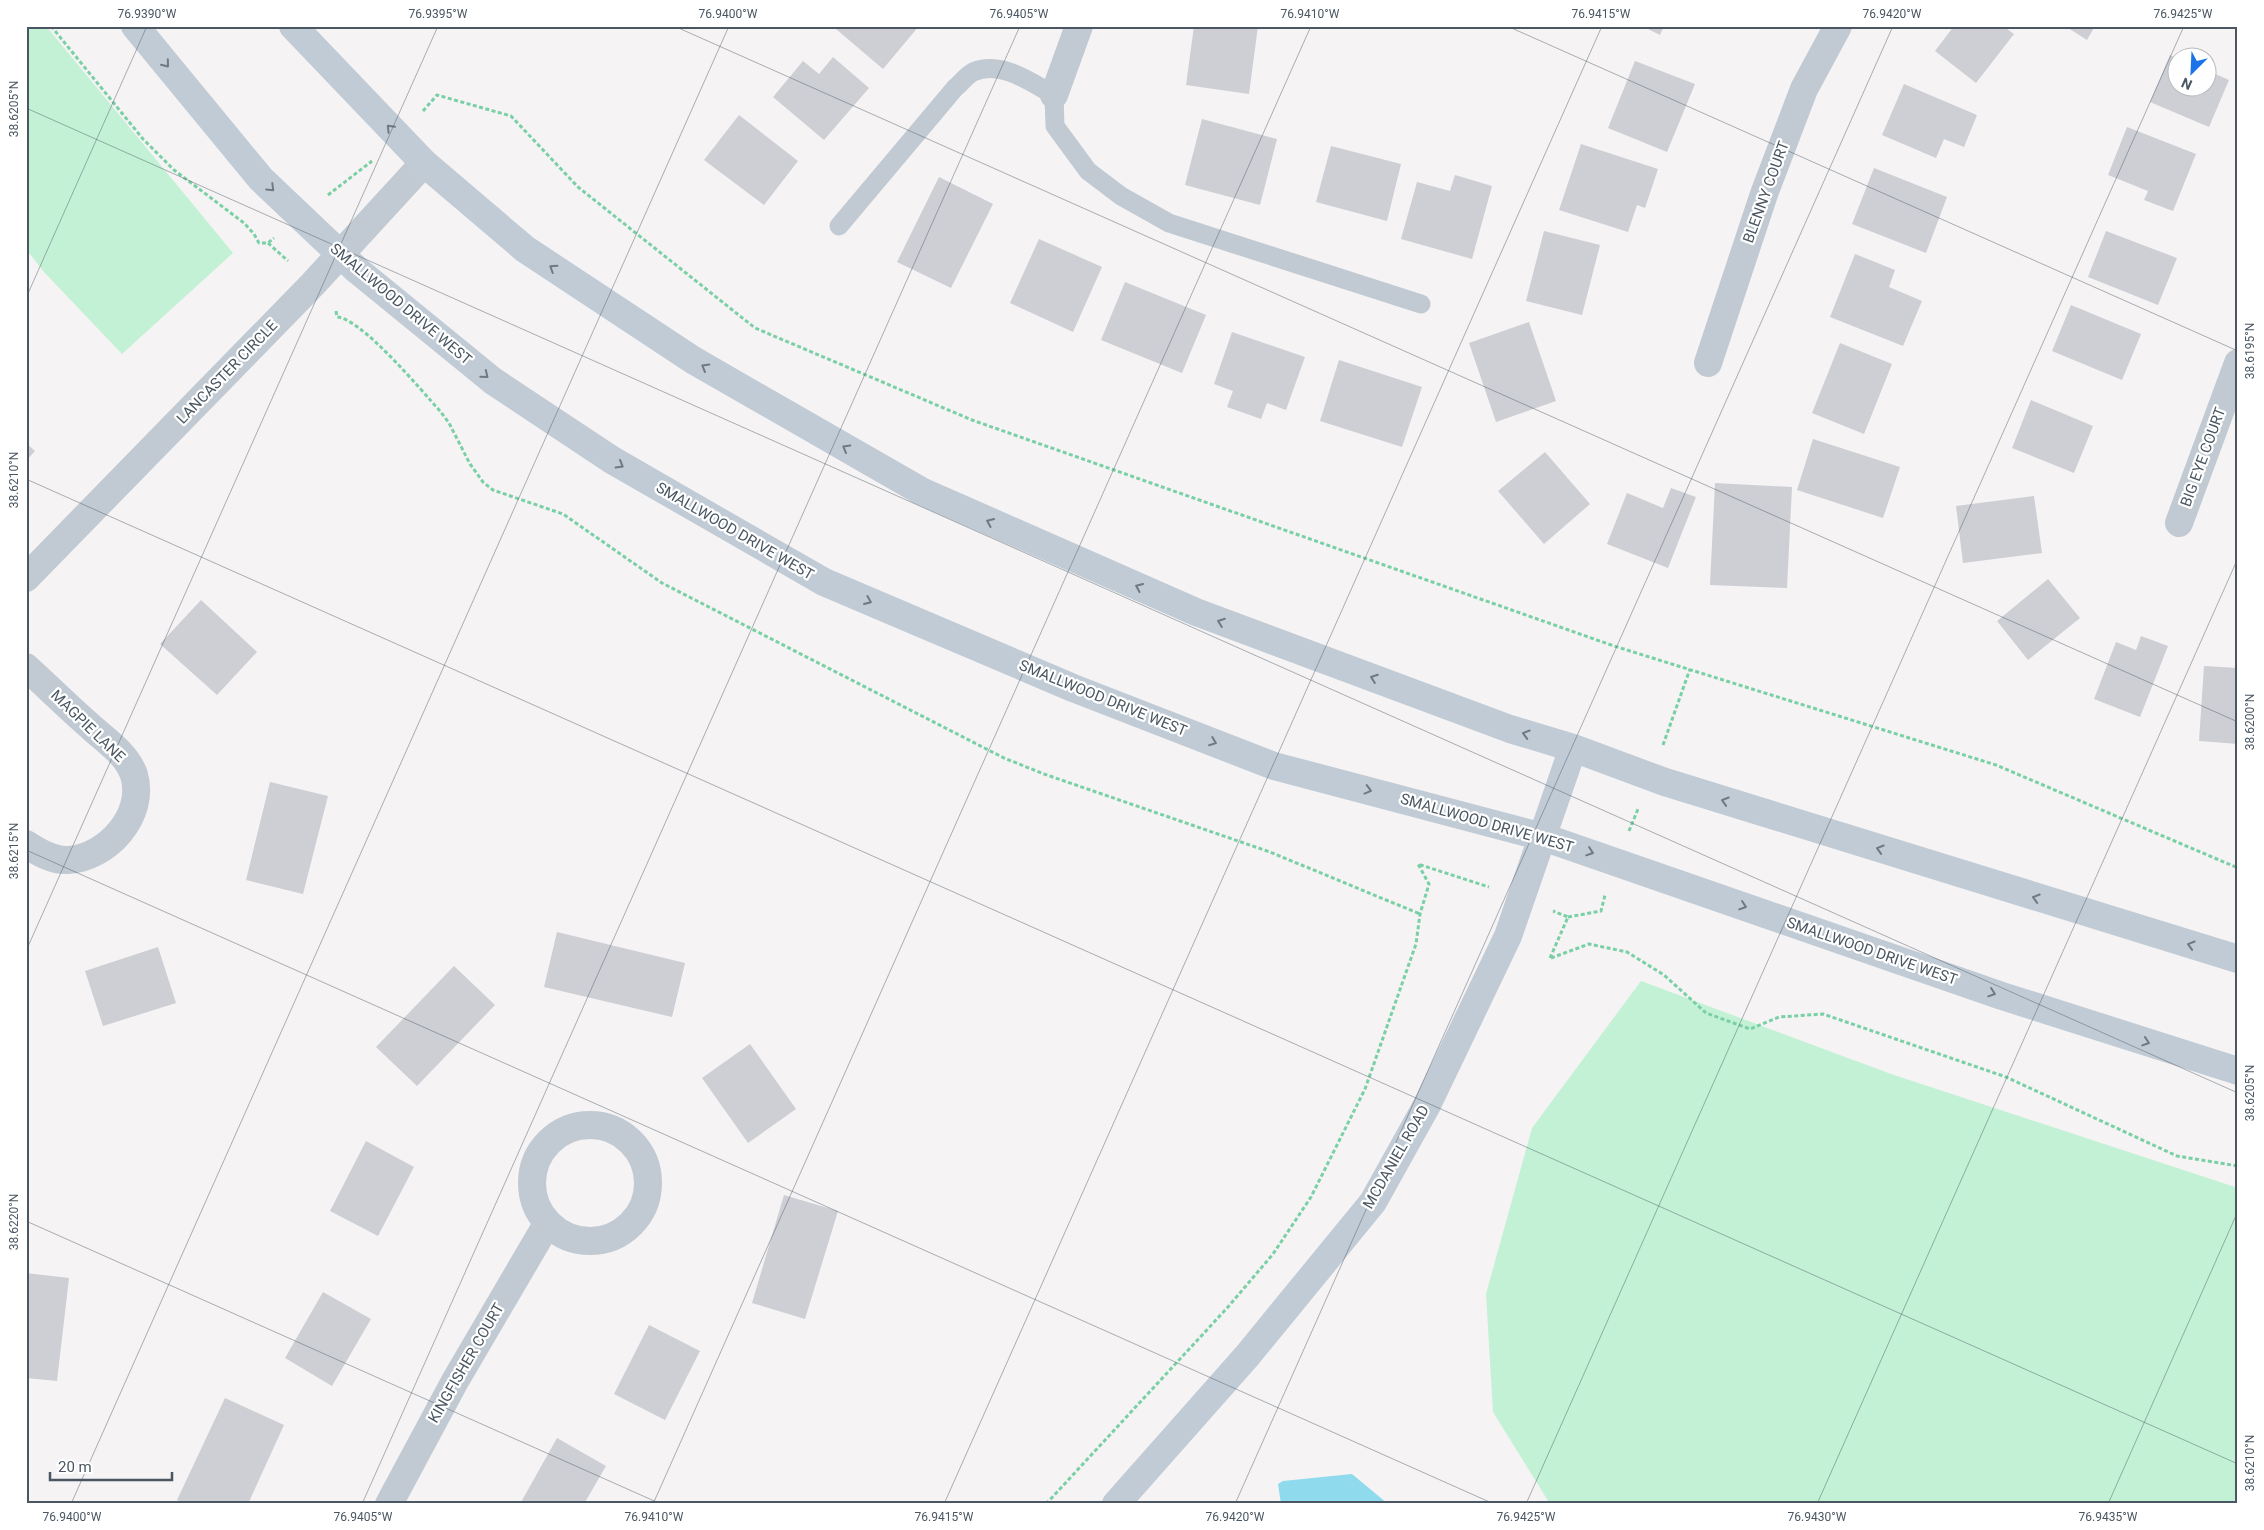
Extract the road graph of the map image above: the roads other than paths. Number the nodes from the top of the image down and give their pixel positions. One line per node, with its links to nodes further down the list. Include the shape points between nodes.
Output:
1 (135, 26): 8 (main road, SMALLWOOD DRIVE WEST, one-way to 8, via 261,179)
2 (293, 26): 6 (main road, one-way to 2)
3 (1079, 26): 5 (street)
4 (1838, 26): 10 (street, BLENNY COURT, via 1804,88 1764,194)
5 (1054, 95): 7 (lane, via 1010,72 989,68 971,72); 9 (lane, via 1055,126 1088,171 1121,196 1169,223)
6 (424, 163): 8 (street, LANCASTER CIRCLE); 15 (main road, one-way to 6, via 1510,729 1196,612 921,491 693,360 525,249)
7 (839, 226)
8 (340, 254): 13 (street, LANCASTER CIRCLE); 16 (main road, SMALLWOOD DRIVE WEST, one-way to 16, via 493,381 612,460 824,582 1073,688 1274,766)
9 (1421, 304)
10 (1708, 363)
11 (2238, 363): 12 (street, BIG EYE COURT)
12 (2179, 523)
13 (26, 578)
14 (26, 668): 17 (street, MAGPIE LANE, via 122,754 134,774 136,794 127,822 110,842 92,856 67,860 50,858)
15 (1573, 748): 16 (main road, MCDANIEL ROAD); 18 (main road, one-way to 15, via 1665,782)
16 (1544, 837): 19 (main road, SMALLWOOD DRIVE WEST, one-way to 19, via 2002,996); 22 (main road, MCDANIEL ROAD, via 1508,936 1427,1105 1373,1202 1247,1356)
17 (26, 844)
18 (2238, 959)
19 (2238, 1071)
20 (547, 1224): 20 (street, via 534,1202 531,1182 535,1163 544,1147 558,1134 576,1127 614,1130 630,1141 641,1156 648,1175 641,1213 628,1227 612,1238 593,1242 574,1240); 21 (street, KINGFISHER COURT, via 455,1381)
21 (389, 1504)
22 (1116, 1504)

